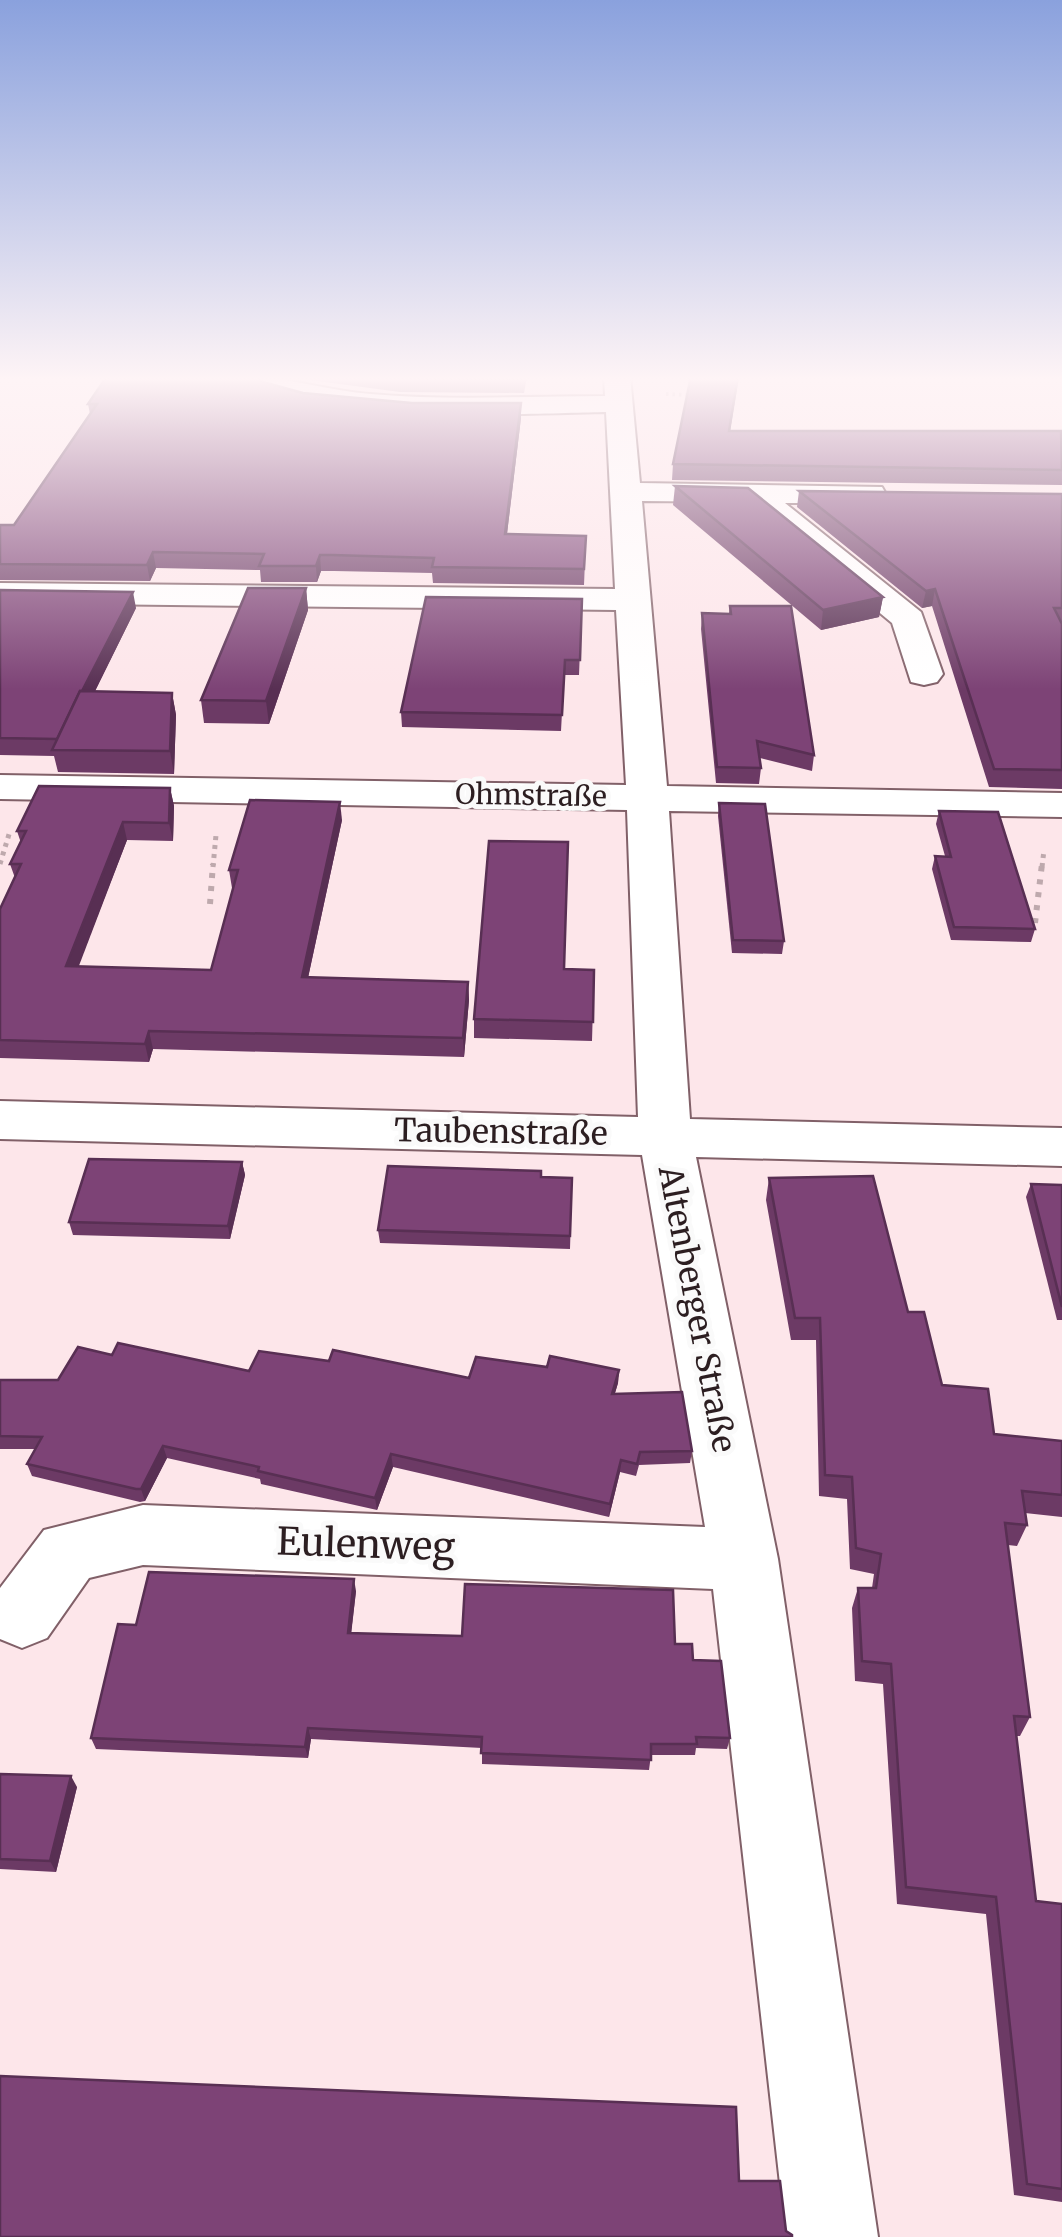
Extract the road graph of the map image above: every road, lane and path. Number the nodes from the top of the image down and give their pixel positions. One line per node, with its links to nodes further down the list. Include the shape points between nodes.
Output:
1 (623, 480): 2 (street, Altenberger Straße)
2 (624, 492): 3 (street); 6 (street, Altenberger Straße)
3 (754, 493): 4 (street); 7 (street, via 910,619)
4 (894, 495)
5 (0, 593): 6 (street)
6 (632, 600): 10 (street, Altenberger Straße)
7 (924, 674)
8 (0, 787): 9 (street, Ohmstraße)
9 (220, 791): 10 (street, Ohmstraße); 12 (path)
10 (648, 797): 11 (street, Ohmstraße); 15 (street, Altenberger Straße)
11 (1056, 805): 13 (path)
12 (210, 904)
13 (1036, 923)
14 (0, 1120): 15 (street, Taubenstraße)
15 (665, 1136): 16 (street, Taubenstraße); 17 (street, Altenberger Straße)
16 (1062, 1147)
17 (744, 1559): 18 (street, Eulenweg, via 143,1535 68,1552); 19 (street, Altenberger Straße)
18 (22, 1615)
19 (832, 2237)

